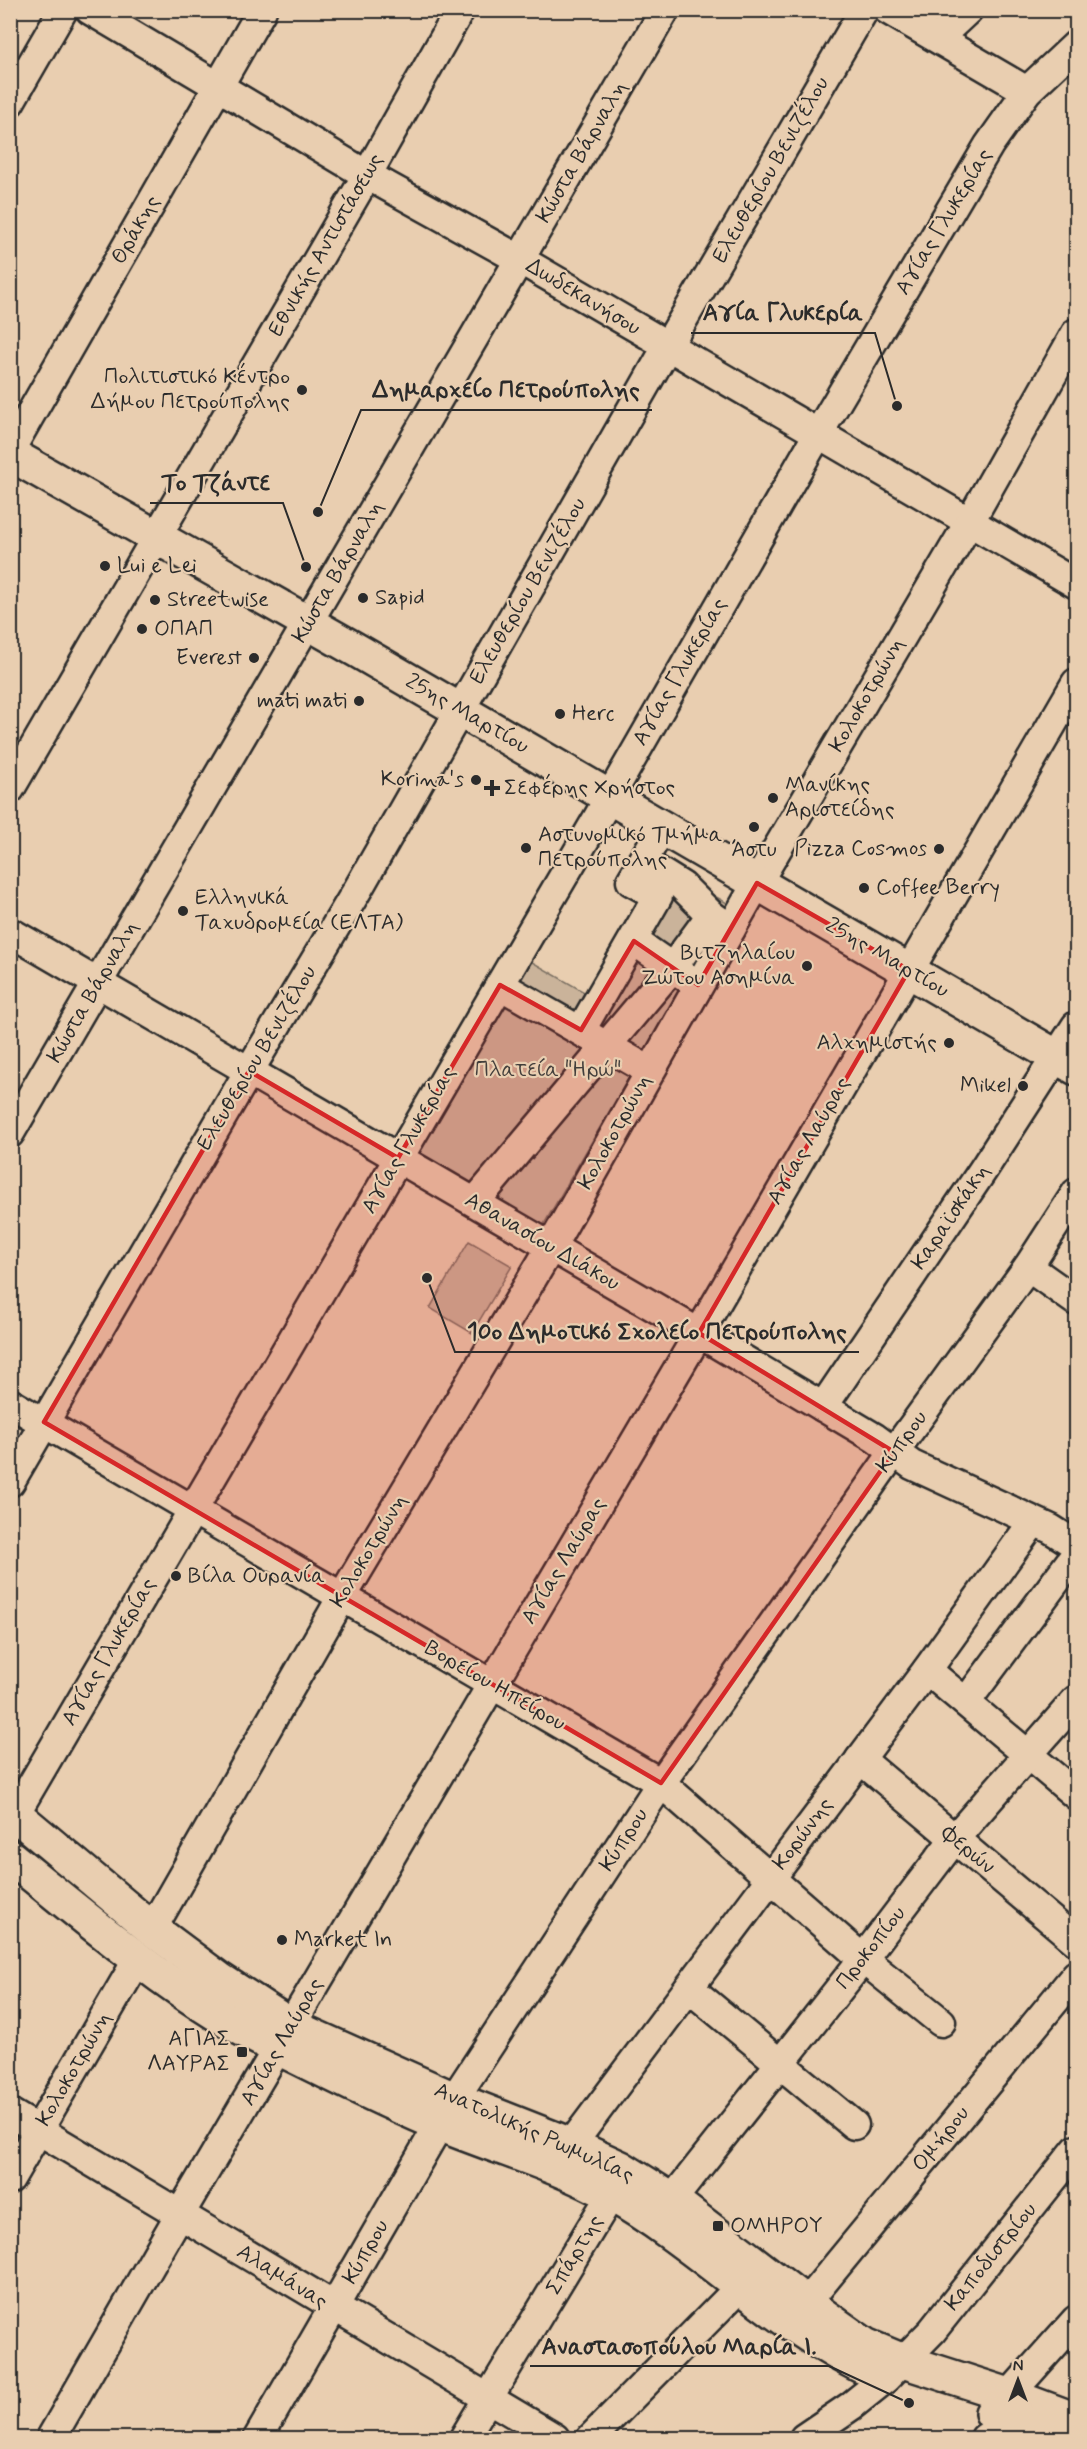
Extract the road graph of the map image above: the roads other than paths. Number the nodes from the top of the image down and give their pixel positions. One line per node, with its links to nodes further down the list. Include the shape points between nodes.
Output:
1 (63, 10): 13 (street)
2 (90, 10): 11 (street, Δωδεκανήσου)
3 (262, 10): 11 (street, Θράκης)
4 (460, 10): 14 (street, Εθνικής Αντιστάσεως)
5 (665, 10): 15 (street, Κώστα Βάρναλη)
6 (864, 10): 17 (street, Ελευθερίου Βενιζέλου)
7 (888, 10): 9 (street)
8 (968, 10): 9 (street)
9 (938, 38): 12 (street)
10 (1077, 45): 12 (street, Αγίας Γλυκερίας)
11 (218, 86): 14 (street, Δωδεκανήσου); 19 (street, Θράκης)
12 (1027, 91): 18 (street, Αγίας Γλυκερίας, via 989,145)
13 (10, 102)
14 (368, 175): 15 (street, Δωδεκανήσου); 21 (street, Εθνικής Αντιστάσεως)
15 (519, 259): 17 (street, Δωδεκανήσου); 23 (street, Κώστα Βάρναλη)
16 (1077, 333): 20 (street, Κολοκοτρώνη)
17 (667, 347): 18 (street, Δωδεκανήσου); 25 (street, Ελευθερίου Βενιζέλου)
18 (818, 434): 20 (street, Δωδεκανήσου); 27 (street, Αγίας Γλυκερίας)
19 (10, 452): 21 (main road, 25ης Μαρτίου)
20 (970, 521): 22 (street, Δωδεκανήσου); 30 (street, Κολοκοτρώνη)
21 (158, 536): 23 (main road, 25ης Μαρτίου); 26 (street, Εθνικής Αντιστάσεως)
22 (1077, 584)
23 (309, 623): 25 (main road, 25ης Μαρτίου); 36 (street, Κώστα Βάρναλη)
24 (1077, 683): 35 (street, Αγίας Λαύρας)
25 (460, 710): 27 (main road, 25ης Μαρτίου); 44 (street, Ελευθερίου Βενιζέλου)
26 (10, 789)
27 (608, 796): 28 (main road, 25ης Μαρτίου); 37 (street, Αγίας Γλυκερίας)
28 (662, 828): 29 (street); 30 (main road, 25ης Μαρτίου)
29 (642, 861): 31 (street, via 682,886); 33 (street, via 631,881 658,896)
30 (757, 883): 31 (street, Κολοκοτρώνη); 35 (main road, 25ης Μαρτίου)
31 (721, 922): 34 (street); 38 (street, Κολοκοτρώνη)
32 (10, 932): 36 (street, Αθανασίου Διάκου)
33 (634, 941): 34 (street); 41 (street)
34 (670, 970): 38 (street); 39 (street, via 678,980)
35 (909, 970): 43 (main road, 25ης Μαρτίου); 53 (street, Αγίας Λαύρας)
36 (97, 983): 44 (street, Αθανασίου Διάκου); 46 (street, Κώστα Βάρναλη)
37 (500, 985): 41 (street); 47 (street, Αγίας Γλυκερίας)
38 (698, 985): 39 (street, Κολοκοτρώνη)
39 (662, 1007): 42 (street, via 629,1043); 45 (street, Κολοκοτρώνη)
40 (1077, 1026): 43 (street, Καραϊσκάκη)
41 (581, 1030): 42 (street)
42 (612, 1040): 45 (street); 49 (street)
43 (1067, 1063): 55 (street, Καραϊσκάκη)
44 (249, 1071): 47 (street, Αθανασίου Διάκου); 56 (street, Ελευθερίου Βενιζέλου)
45 (650, 1071): 50 (street, Κολοκοτρώνη)
46 (10, 1133)
47 (398, 1158): 49 (street, Αθανασίου Διάκου); 59 (street, Αγίας Γλυκερίας)
48 (1077, 1193): 51 (street, Κύπρου)
49 (475, 1202): 50 (street, Αθανασίου Διάκου)
50 (551, 1247): 53 (street, Αθανασίου Διάκου); 63 (street, Κολοκοτρώνη)
51 (1028, 1267): 52 (street); 57 (street, Κύπρου)
52 (1077, 1302)
53 (699, 1333): 55 (street, Αθανασίου Διάκου); 65 (street, Αγίας Λαύρας)
54 (10, 1403): 56 (street, Βορείου Ηπείρου)
55 (824, 1407): 57 (street, Αθανασίου Διάκου)
56 (44, 1422): 58 (street, Ελευθερίου Βενιζέλου); 59 (street, Βορείου Ηπείρου)
57 (894, 1452): 60 (street, Αθανασίου Διάκου, via 912,1465); 70 (street, Κύπρου)
58 (10, 1482)
59 (193, 1509): 63 (street, Βορείου Ηπείρου); 72 (street, Αγίας Γλυκερίας)
60 (1033, 1522): 61 (street, Αθανασίου Διάκου); 64 (street, Κορώνης)
61 (1077, 1545)
62 (1077, 1554): 67 (street)
63 (342, 1597): 65 (street, Βορείου Ηπείρου); 76 (street, Κολοκοτρώνη)
64 (927, 1670): 67 (street); 69 (street, Κορώνης)
65 (492, 1684): 70 (street, Βορείου Ηπείρου); 83 (street, Αγίας Λαύρας)
66 (1077, 1700): 68 (street, Προκοπίου)
67 (966, 1702): 68 (street)
68 (1029, 1756): 71 (street); 73 (street, Προκοπίου)
69 (860, 1759): 73 (street, Φερών); 75 (street, Κορώνης)
70 (661, 1784): 75 (street, Βορείου Ηπείρου); 85 (street, Κύπρου)
71 (1077, 1795)
72 (13, 1812): 76 (main road, Ανατολικής Ρωμυλίας)
73 (955, 1838): 77 (street, Φερών); 79 (street, Προκοπίου)
74 (10, 1857): 78 (main road, Ανατολικής Ρωμυλίας)
75 (770, 1878): 79 (street, Βορείου Ηπείρου); 81 (street, Κορώνης)
76 (152, 1929): 83 (main road, Ανατολικής Ρωμυλίας, via 219,1979)
77 (1077, 1941)
78 (138, 1959): 83 (main road, Ανατολικής Ρωμυλίας, via 232,2023); 88 (street, Κολοκοτρώνη)
79 (863, 1959): 82 (street, Βορείου Ηπείρου); 84 (street, Προκοπίου)
80 (1077, 1975): 96 (street, Ομήρου)
81 (689, 1988): 84 (street); 89 (street, Κορώνης)
82 (941, 2022)
83 (285, 2037): 85 (main road, Ανατολικής Ρωμυλίας); 94 (street, Αγίας Λαύρας)
84 (781, 2064): 87 (street); 93 (street, Προκοπίου)
85 (447, 2112): 89 (main road, Ανατολικής Ρωμυλίας); 92 (main road, Ανατολικής Ρωμυλίας); 97 (street, Κύπρου)
86 (10, 2113): 88 (street, Αλαμάνας)
87 (854, 2126)
88 (39, 2131): 91 (street, Κολοκοτρώνη); 94 (street, Αλαμάνας)
89 (571, 2145): 93 (main road, Ανατολικής Ρωμυλίας, via 621,2168)
90 (1077, 2150): 99 (street, Καποδιστρίου, via 932,2331)
91 (10, 2179)
92 (611, 2195): 95 (main road, Ανατολικής Ρωμυλίας); 100 (street, Σπάρτης)
93 (672, 2200): 96 (main road, Ανατολικής Ρωμυλίας)
94 (180, 2214): 97 (street, Αλαμάνας); 103 (street, Αγίας Λαύρας)
95 (741, 2286): 99 (main road, Ανατολικής Ρωμυλίας, via 825,2348); 107 (street)
96 (806, 2303): 99 (main road, Ανατολικής Ρωμυλίας)
97 (335, 2309): 100 (street, Αλαμάνας); 104 (street, Κύπρου)
98 (1077, 2320): 101 (street)
99 (895, 2369): 101 (main road, Ανατολικής Ρωμυλίας); 108 (street, Καποδιστρίου)
100 (489, 2398): 105 (street, Σπάρτης); 106 (street, Αλαμάνας)
101 (1002, 2418): 102 (main road, Ανατολικής Ρωμυλίας); 109 (main road, Ανατολικής Ρωμυλίας)
102 (1077, 2420)
103 (51, 2439)
104 (258, 2439)
105 (464, 2439)
106 (555, 2439)
107 (591, 2439)
108 (804, 2439)
109 (1058, 2439)

